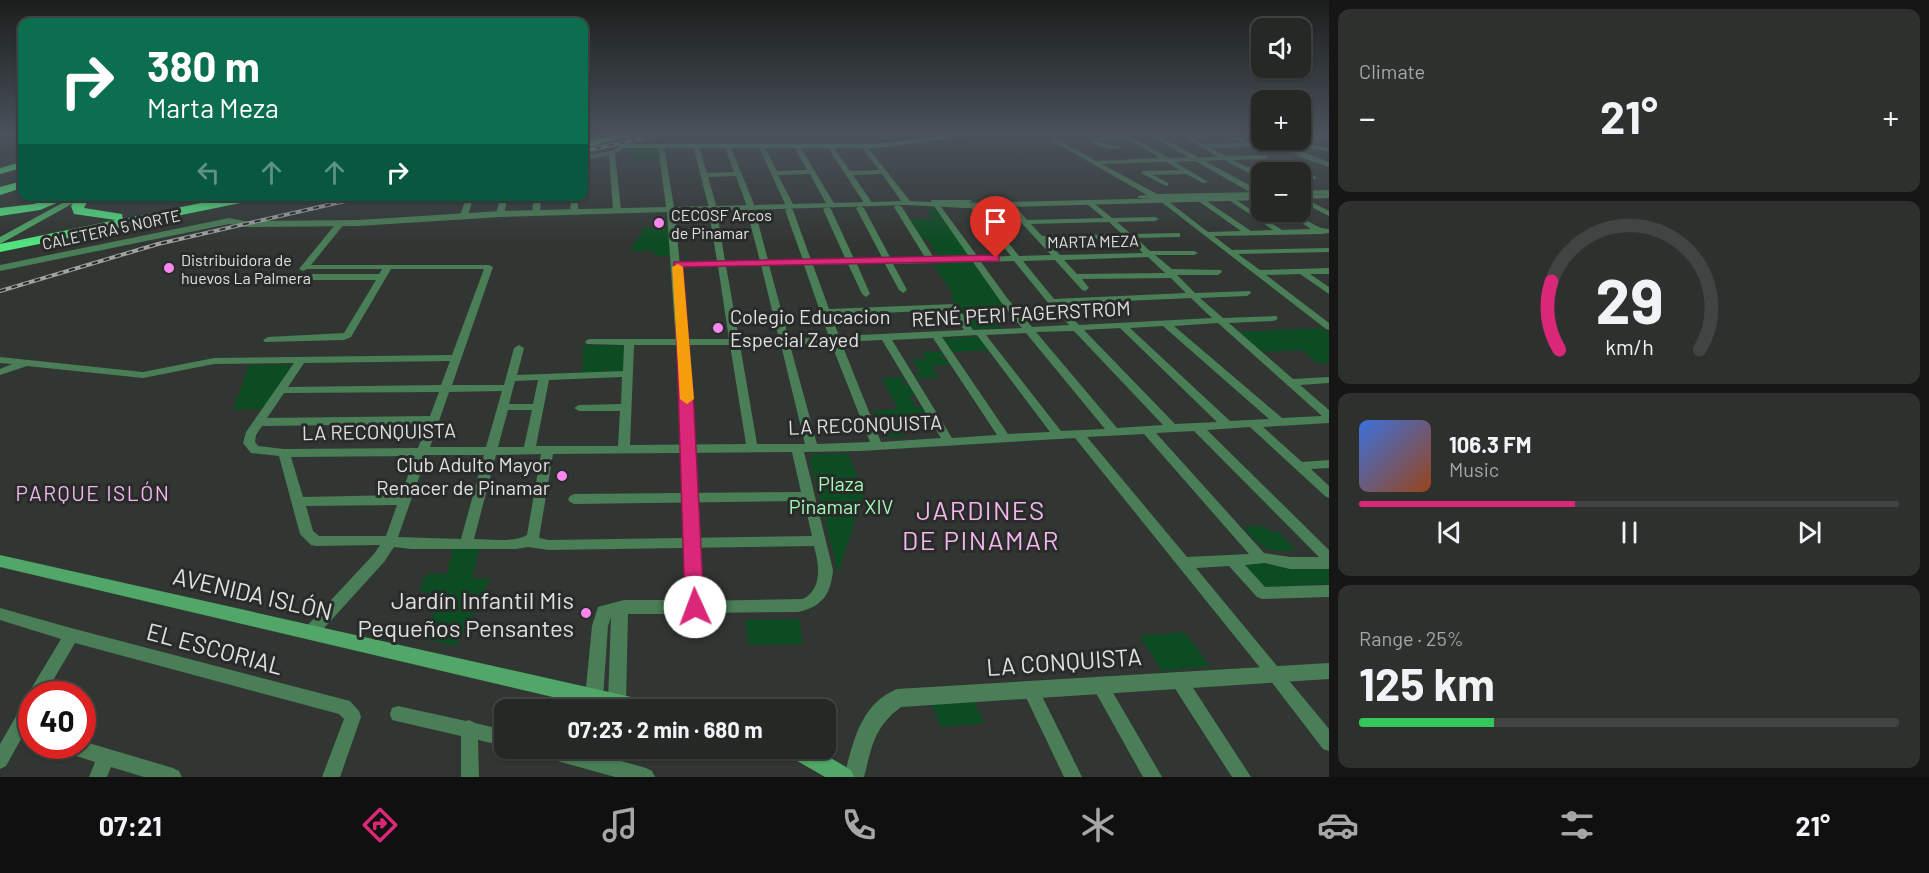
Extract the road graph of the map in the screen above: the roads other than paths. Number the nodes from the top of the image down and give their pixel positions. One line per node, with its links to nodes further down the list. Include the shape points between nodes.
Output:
1 (610, 171): 55 (street)
2 (666, 171): 51 (street)
3 (703, 171): 12 (street)
4 (1111, 171): 25 (street)
5 (1219, 171): 18 (street)
6 (811, 172): 9 (street); 45 (street)
7 (883, 172): 10 (street); 39 (street)
8 (1186, 172): 15 (street); 16 (street, via 1144,174)
9 (774, 173): 47 (street)
10 (848, 173): 41 (street)
11 (737, 174): 12 (street); 49 (street)
12 (704, 175): 50 (street)
13 (18, 177): 14 (highway)
14 (0, 178)
15 (1205, 182)
16 (1166, 184)
17 (18, 185): 19 (highway)
18 (1251, 189)
19 (0, 191)
20 (1329, 194): 22 (street)
21 (1251, 195): 25 (street)
22 (1311, 195)
23 (1251, 196): 27 (street)
24 (1140, 197): 25 (street)
25 (1159, 198): 26 (street); 38 (street); 70 (street)
26 (1199, 199): 27 (street); 68 (street)
27 (1231, 199): 69 (street)
28 (54, 201): 52 (highway)
29 (60, 201): 65 (main road)
30 (74, 201): 76 (main road)
31 (80, 201): 32 (highway, via 78,211 116,218 157,212)
32 (178, 201)
33 (230, 201): 77 (highway)
34 (469, 201): 58 (street)
35 (504, 201): 56 (street)
36 (537, 201): 54 (street)
37 (575, 201): 53 (street)
38 (1090, 202): 44 (street); 61 (street)
39 (907, 203): 41 (street); 42 (street)
40 (1311, 203): 57 (street)
41 (870, 204): 45 (street)
42 (936, 204): 43 (street); 46 (street); 84 (street)
43 (969, 204): 44 (street); 83 (street)
44 (1009, 204): 62 (street)
45 (829, 207): 47 (street, CALETERA 5 NORTE); 48 (street); 90 (street)
46 (898, 207): 48 (street); 86 (street)
47 (790, 208): 49 (street, CALETERA 5 NORTE); 89 (street)
48 (860, 208): 85 (street)
49 (751, 209): 50 (street, CALETERA 5 NORTE); 88 (street)
50 (713, 210): 51 (street, CALETERA 5 NORTE); 87 (street)
51 (673, 211): 55 (street, CALETERA 5 NORTE); 91 (street)
52 (0, 212)
53 (574, 212): 54 (street, CALETERA 5 NORTE); 55 (street, CALETERA 5 NORTE)
54 (536, 213): 56 (street, CALETERA 5 NORTE)
55 (617, 213)
56 (500, 214): 58 (street, CALETERA 5 NORTE)
57 (1329, 214)
58 (464, 215): 64 (street, CALETERA 5 NORTE)
59 (0, 218): 65 (highway, via 16,219)
60 (1155, 219): 61 (street)
61 (1110, 220): 62 (street); 73 (street)
62 (1026, 222): 75 (street)
63 (1304, 222): 67 (street)
64 (341, 223): 92 (street, via 303,268); 93 (street, CALETERA 5 NORTE, via 229,221)
65 (19, 224): 71 (main road)
66 (1329, 231): 67 (street)
67 (1320, 232): 69 (street); 74 (street)
68 (1249, 233): 69 (street); 70 (street)
69 (1282, 233)
70 (1207, 234): 79 (street)
71 (0, 235)
72 (1177, 235): 73 (street)
73 (1128, 236): 75 (street); 81 (street)
74 (1329, 237)
75 (1040, 238): 82 (street)
76 (0, 241)
77 (0, 248)
78 (1329, 250): 79 (street)
79 (1230, 252): 97 (street)
80 (1194, 253): 81 (street, MARTA MEZA)
81 (1148, 254): 82 (street, MARTA MEZA); 98 (street)
82 (1057, 257): 83 (street, MARTA MEZA); 101 (street)
83 (1016, 258): 84 (street, MARTA MEZA); 108 (street)
84 (976, 259): 86 (street, MARTA MEZA); 116 (street)
85 (889, 261): 86 (street, MARTA MEZA); 90 (street, MARTA MEZA); 103 (street)
86 (932, 261)
87 (723, 262): 88 (street, MARTA MEZA); 91 (street, MARTA MEZA); 125 (street)
88 (764, 262): 89 (street, MARTA MEZA); 126 (street)
89 (809, 262): 90 (street, MARTA MEZA); 109 (street)
90 (851, 262): 106 (street)
91 (678, 264): 124 (street)
92 (388, 267): 100 (street); 128 (street, via 489,267)
93 (0, 268)
94 (1329, 271): 96 (street)
95 (1218, 272): 98 (street)
96 (1302, 272): 97 (street); 104 (street)
97 (1258, 273): 114 (street)
98 (1170, 274): 101 (street); 107 (street)
99 (313, 277): 100 (street)
100 (382, 277): 120 (street, via 348,335)
101 (1076, 278): 102 (street)
102 (1085, 288)
103 (903, 290)
104 (1329, 291)
105 (1247, 293): 107 (street)
106 (866, 294)
107 (1192, 296): 108 (street); 111 (street)
108 (1052, 302): 115 (street)
109 (826, 312): 117 (street, via 954,307); 121 (street)
110 (1273, 318): 111 (street, RENÉ PERI FAGERSTROM)
111 (1220, 320): 112 (street, RENÉ PERI FAGERSTROM); 136 (street)
112 (1165, 323): 113 (street, RENÉ PERI FAGERSTROM); 147 (street)
113 (1122, 325): 115 (street, RENÉ PERI FAGERSTROM); 149 (street)
114 (1328, 325)
115 (1075, 328): 116 (street, RENÉ PERI FAGERSTROM); 151 (street)
116 (1028, 330): 117 (street, RENÉ PERI FAGERSTROM); 153 (street)
117 (975, 333): 118 (street, RENÉ PERI FAGERSTROM); 155 (street)
118 (936, 335): 119 (street, RENÉ PERI FAGERSTROM); 156 (street)
119 (886, 338): 121 (street, RENÉ PERI FAGERSTROM); 157 (street)
120 (268, 340)
121 (835, 340): 126 (street, RENÉ PERI FAGERSTROM); 158 (street)
122 (590, 342): 123 (street, RENÉ PERI FAGERSTROM)
123 (629, 342): 124 (street, RENÉ PERI FAGERSTROM); 133 (street)
124 (682, 342): 125 (street, RENÉ PERI FAGERSTROM); 160 (street)
125 (736, 342): 126 (street, RENÉ PERI FAGERSTROM); 161 (street)
126 (785, 342): 163 (street)
127 (519, 348): 137 (street)
128 (457, 358): 130 (street); 138 (street)
129 (0, 360): 131 (street)
130 (300, 360): 131 (street, via 214,361 143,375); 139 (street)
131 (27, 363): 132 (street)
132 (0, 372)
133 (628, 374): 134 (street); 143 (street)
134 (544, 377): 137 (street); 141 (street)
135 (1329, 380): 136 (street)
136 (1290, 382): 144 (street)
137 (510, 383): 138 (street); 140 (street)
138 (446, 389): 139 (street); 145 (street)
139 (280, 390): 146 (street)
140 (504, 407): 141 (street); 166 (street)
141 (538, 407): 164 (street)
142 (579, 408): 143 (street)
143 (627, 408): 159 (street)
144 (1329, 417): 147 (street, LA RECONQUISTA)
145 (435, 420): 146 (street); 167 (street)
146 (259, 422): 168 (street, LA RECONQUISTA, via 249,439 250,445 255,450)
147 (1279, 422): 148 (street, LA RECONQUISTA)
148 (1252, 423): 149 (street, LA RECONQUISTA); 170 (street)
149 (1227, 425): 150 (street, LA RECONQUISTA)
150 (1197, 427): 151 (street, LA RECONQUISTA); 185 (street)
151 (1172, 428): 152 (street, LA RECONQUISTA)
152 (1147, 430): 153 (street, LA RECONQUISTA); 183 (street)
153 (1114, 432): 154 (street, LA RECONQUISTA)
154 (1078, 434): 155 (street, LA RECONQUISTA); 187 (street)
155 (1059, 435): 156 (street, LA RECONQUISTA)
156 (1005, 438): 157 (street, LA RECONQUISTA)
157 (949, 442): 158 (street, LA RECONQUISTA)
158 (877, 446): 163 (street, LA RECONQUISTA)
159 (624, 448): 160 (street, LA RECONQUISTA); 165 (street, LA RECONQUISTA)
160 (688, 448): 161 (street, LA RECONQUISTA); 173 (street)
161 (752, 448): 162 (street, LA RECONQUISTA)
162 (797, 448): 163 (street, LA RECONQUISTA); 172 (street)
163 (812, 448)
164 (529, 450): 165 (street, LA RECONQUISTA); 166 (street, LA RECONQUISTA)
165 (548, 450): 179 (street, via 533,537)
166 (491, 451): 167 (street, LA RECONQUISTA); 181 (street)
167 (424, 452): 168 (street, LA RECONQUISTA); 175 (street)
168 (284, 453): 176 (street)
169 (1329, 464): 170 (street)
170 (1300, 466): 171 (street)
171 (1329, 493)
172 (809, 496): 173 (street); 177 (street)
173 (690, 498): 174 (street); 180 (street)
174 (574, 499)
175 (405, 500): 176 (street); 178 (street)
176 (298, 502): 178 (street, via 312,539)
177 (820, 541): 180 (street); 191 (street, via 825,577 812,602 798,606)
178 (390, 542): 181 (street); 194 (street)
179 (528, 542): 180 (street); 181 (street)
180 (692, 542): 191 (street)
181 (466, 544)
182 (0, 555): 189 (main road, AVENIDA ISLÓN)
183 (1261, 558): 184 (street); 188 (street)
184 (1231, 559): 187 (street); 190 (street, via 1262,593)
185 (1329, 559)
186 (0, 561): 189 (main road, AVENIDA ISLÓN)
187 (1183, 563): 197 (street)
188 (1329, 563)
189 (21, 565): 194 (main road, AVENIDA ISLÓN)
190 (1329, 591)
191 (695, 607): 192 (street)
192 (620, 609): 202 (street, via 611,609 601,616); 204 (street)
193 (0, 614): 195 (street, EL ESCORIAL)
194 (310, 633): 202 (main road, AVENIDA ISLÓN)
195 (71, 635): 199 (street); 217 (street, EL ESCORIAL, via 344,707 353,717)
196 (1329, 671): 197 (street, LA CONQUISTA)
197 (1276, 675): 198 (street, LA CONQUISTA); 209 (street)
198 (1178, 679): 200 (street, LA CONQUISTA); 224 (street)
199 (44, 681)
200 (1099, 684): 201 (street, LA CONQUISTA); 223 (street)
201 (1030, 689): 221 (street, LA CONQUISTA, via 897,698 870,722); 222 (street)
202 (594, 697): 203 (main road, AVENIDA ISLÓN)
203 (603, 699)
204 (617, 699)
205 (398, 714): 206 (street)
206 (469, 728): 207 (street); 218 (street)
207 (494, 735)
208 (18, 739): 214 (street)
209 (1329, 743)
210 (96, 754): 211 (street)
211 (106, 757): 215 (street); 216 (street)
212 (582, 759): 219 (street)
213 (813, 759): 220 (main road)
214 (0, 760)
215 (98, 777)
216 (173, 777)
217 (331, 777)
218 (470, 777)
219 (646, 777)
220 (844, 777)
221 (854, 777)
222 (1073, 777)
223 (1153, 777)
224 (1242, 777)

